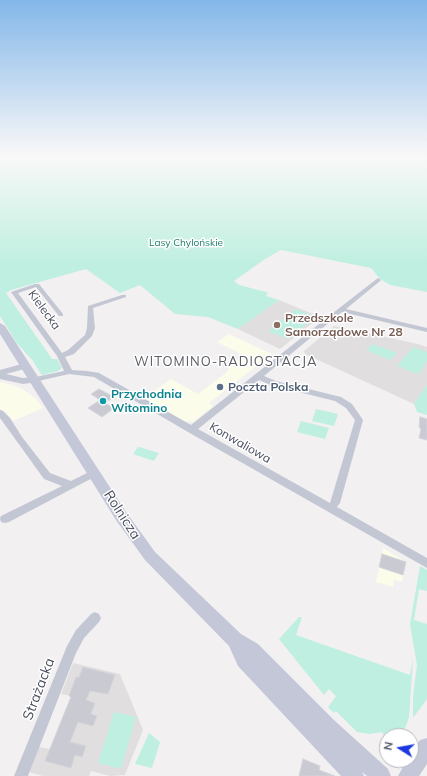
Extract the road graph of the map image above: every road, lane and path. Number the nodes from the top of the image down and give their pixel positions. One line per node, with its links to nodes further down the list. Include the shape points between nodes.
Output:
1 (378, 280): 3 (street)
2 (124, 296): 7 (street, via 90,307 91,328 88,336 71,352)
3 (340, 310): 6 (street); 11 (street)
4 (61, 315): 7 (street, Kielecka, via 37,285 14,292)
5 (0, 326): 9 (main road)
6 (427, 330)
7 (61, 356): 8 (street, Kielecka)
8 (69, 372): 9 (street, Konwaliowa); 13 (street, Konwaliowa, via 96,375)
9 (30, 373): 10 (street); 10 (street, via 23,381); 14 (main road, Rolnicza)
10 (0, 374)
11 (258, 376): 13 (street); 16 (street, via 273,383 338,400 349,406 357,416 357,430)
12 (0, 412): 15 (street, via 47,476)
13 (191, 430): 16 (street, Konwaliowa)
14 (94, 473): 15 (street); 20 (main road, Rolnicza, via 150,556)
15 (71, 485): 17 (street)
16 (331, 509): 18 (street, Konwaliowa)
17 (5, 519)
18 (427, 563)
19 (95, 618): 22 (street, Strażacka, via 80,634 71,650)
20 (235, 640): 23 (main road, Rolnicza, via 244,660); 24 (main road, Rolnicza, via 252,650 328,728)
21 (427, 747): 25 (main road)
22 (21, 776)
23 (354, 776)
24 (381, 776)
25 (408, 776)

